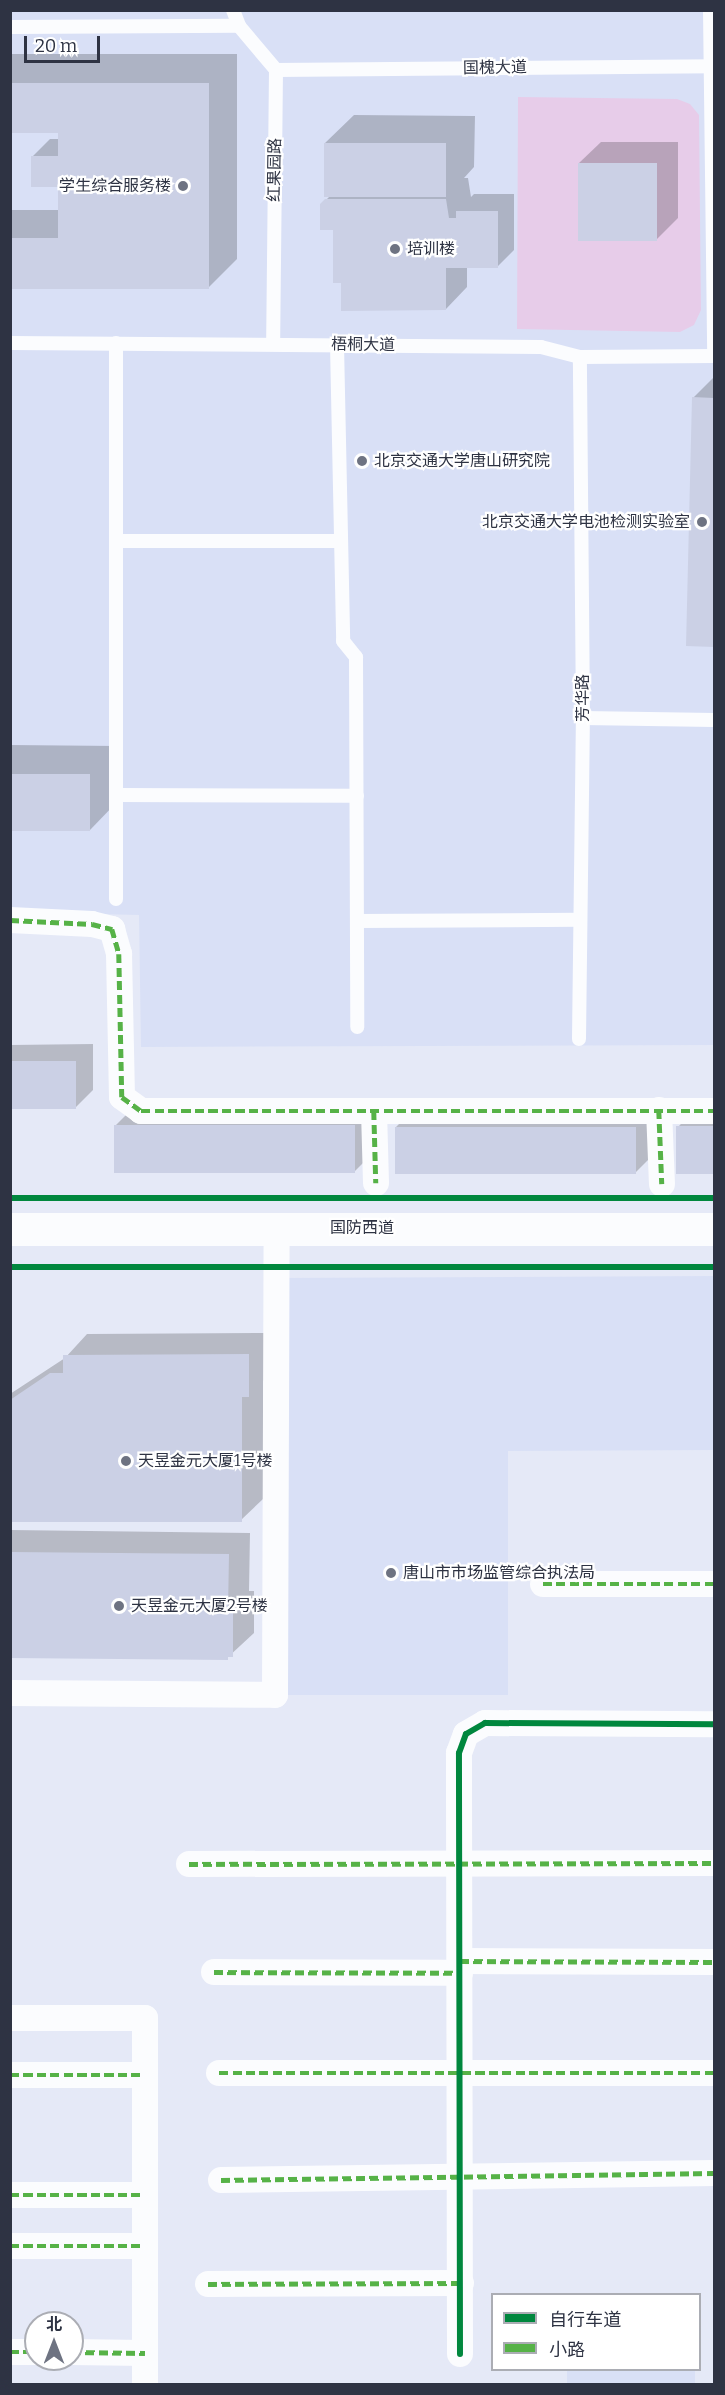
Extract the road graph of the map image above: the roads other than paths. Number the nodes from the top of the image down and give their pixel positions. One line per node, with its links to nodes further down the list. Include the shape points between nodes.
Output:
1 (233, 10): 3 (lane)
2 (710, 10): 5 (lane)
3 (238, 26): 4 (lane); 6 (lane)
4 (10, 27)
5 (712, 66): 6 (lane, 国槐大道); 11 (lane)
6 (276, 70): 9 (lane, 红果园路)
7 (10, 343): 8 (lane, 梧桐大道)
8 (116, 343): 9 (lane, 梧桐大道); 13 (lane)
9 (273, 344): 10 (lane, 梧桐大道)
10 (337, 345): 12 (lane, 梧桐大道, via 541,347); 14 (lane)
11 (714, 356): 12 (lane, 梧桐大道)
12 (580, 357): 15 (lane, 芳华路)
13 (116, 542): 14 (lane); 17 (lane)
14 (339, 542): 18 (lane, via 343,641 356,657)
15 (583, 718): 16 (lane); 21 (lane, 芳华路)
16 (714, 720)
17 (116, 795): 18 (lane); 19 (lane)
18 (357, 796): 22 (lane)
19 (116, 898)
20 (10, 920): 26 (street, via 92,924 112,929 119,954 122,1097 141,1111)
21 (580, 920): 22 (lane); 24 (lane, 芳华路)
22 (357, 921): 23 (lane)
23 (357, 1028)
24 (579, 1039)
25 (659, 1110): 26 (street); 27 (street); 29 (street)
26 (374, 1111): 28 (street)
27 (714, 1111)
28 (376, 1183)
29 (662, 1184)
30 (277, 1228): 31 (street, 国防西道); 32 (street, 国防西道); 35 (street, via 275,1695)
31 (10, 1229)
32 (714, 1229)
33 (543, 1584): 34 (street)
34 (714, 1584)
35 (10, 1694)
36 (714, 1724): 39 (street, via 485,1723 466,1734 459,1754)
37 (714, 1863): 39 (street)
38 (189, 1864): 39 (street)
39 (459, 1865): 41 (street)
40 (714, 1962): 41 (street)
41 (460, 1967): 42 (street); 47 (street)
42 (214, 1972)
43 (10, 2018): 46 (street, via 145,2018)
44 (219, 2073): 47 (street)
45 (714, 2073): 47 (street)
46 (145, 2074): 48 (street); 53 (street)
47 (460, 2074): 50 (street)
48 (10, 2075)
49 (714, 2173): 50 (street)
50 (461, 2177): 51 (street); 56 (street)
51 (222, 2180)
52 (10, 2195): 53 (street)
53 (145, 2195): 55 (street)
54 (10, 2246): 55 (street)
55 (145, 2246): 59 (street)
56 (460, 2283): 57 (street); 60 (street)
57 (208, 2284)
58 (84, 2352): 59 (street)
59 (145, 2353): 61 (street)
60 (460, 2354)
61 (145, 2385)

